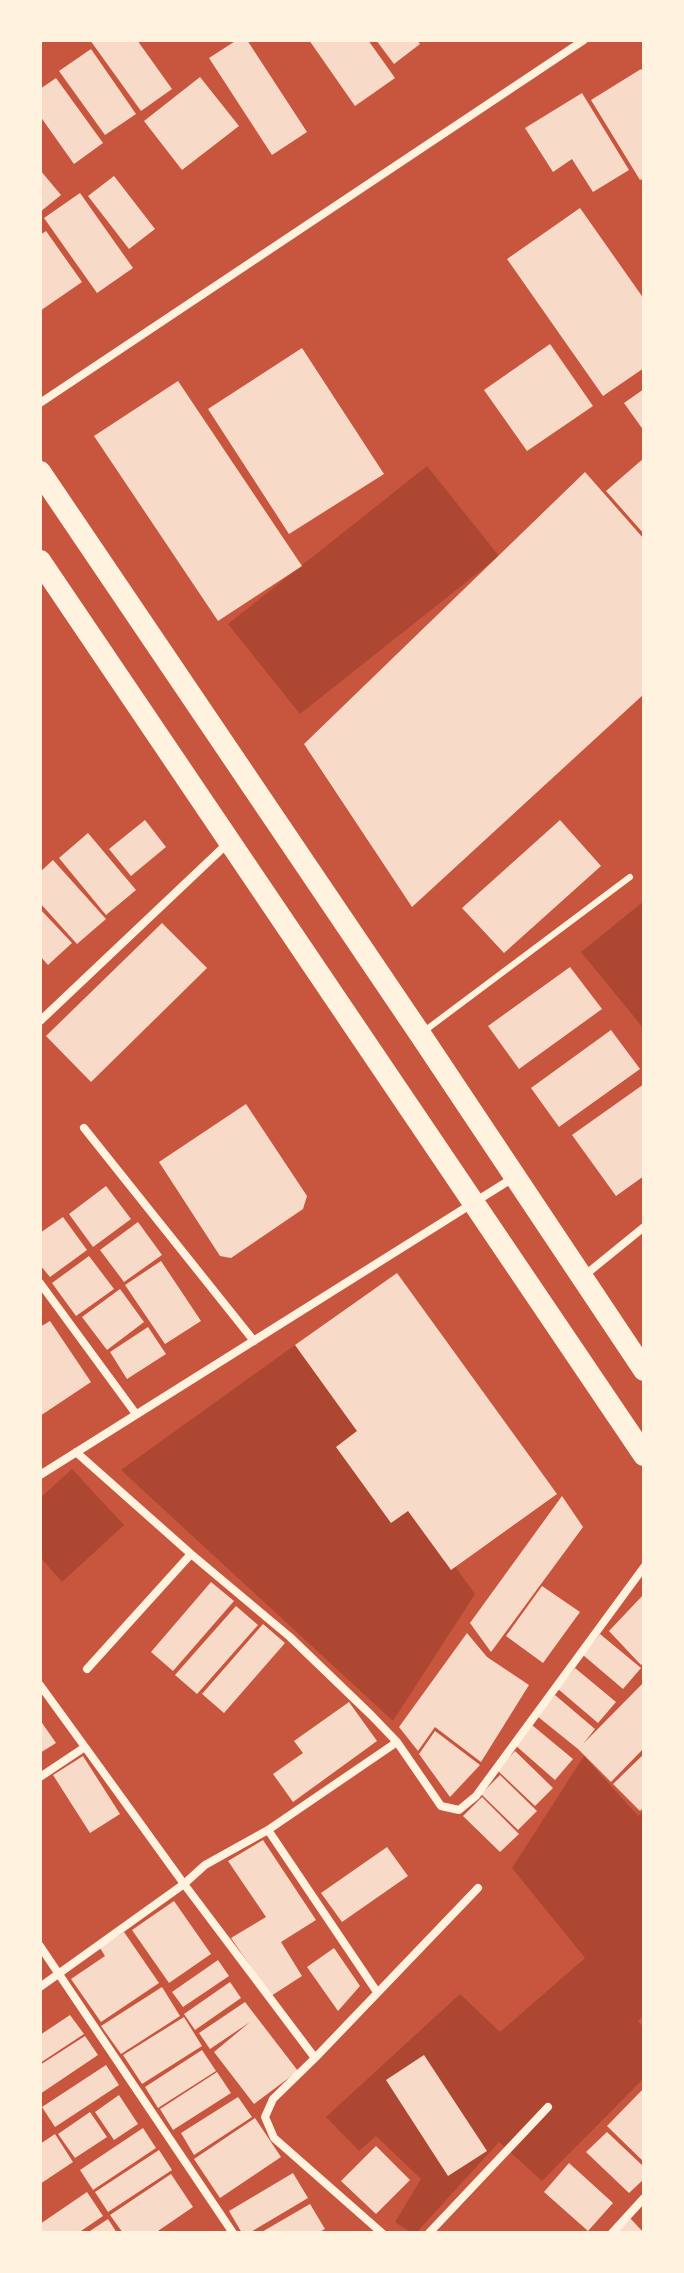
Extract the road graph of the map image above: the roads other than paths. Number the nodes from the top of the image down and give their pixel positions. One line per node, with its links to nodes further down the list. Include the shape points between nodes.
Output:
1 (584, 40): 2 (street)
2 (40, 403)
3 (40, 472): 8 (highway)
4 (40, 561): 5 (highway)
5 (230, 842): 7 (street); 11 (highway)
6 (630, 877): 8 (lane)
7 (40, 1021)
8 (420, 1034): 10 (highway)
9 (84, 1128): 15 (street)
10 (514, 1177): 11 (street); 13 (highway)
11 (473, 1202): 15 (street); 19 (highway)
12 (644, 1227): 13 (street)
13 (582, 1278): 16 (highway)
14 (40, 1283): 17 (street)
15 (254, 1341): 17 (street)
16 (644, 1370)
17 (136, 1414): 18 (street)
18 (76, 1452): 20 (street); 21 (street)
19 (644, 1455)
20 (40, 1475)
21 (191, 1554): 23 (street); 25 (street, via 290,1637)
22 (644, 1567): 25 (street, via 476,1796 459,1810 441,1806)
23 (87, 1669)
24 (40, 1685): 26 (street)
25 (397, 1742): 28 (street)
26 (85, 1747): 27 (street); 29 (street)
27 (40, 1777)
28 (268, 1830): 29 (street, via 205,1865); 34 (street)
29 (184, 1884): 32 (street); 35 (street)
30 (478, 1888): 34 (street)
31 (40, 1946): 32 (street)
32 (58, 1975): 33 (street); 38 (street)
33 (40, 1987)
34 (377, 1992): 35 (street)
35 (315, 2058): 39 (street, via 273,2099 265,2117 274,2138)
36 (548, 2107): 40 (street)
37 (644, 2198): 41 (street)
38 (233, 2233)
39 (382, 2233)
40 (429, 2233)
41 (612, 2233)

